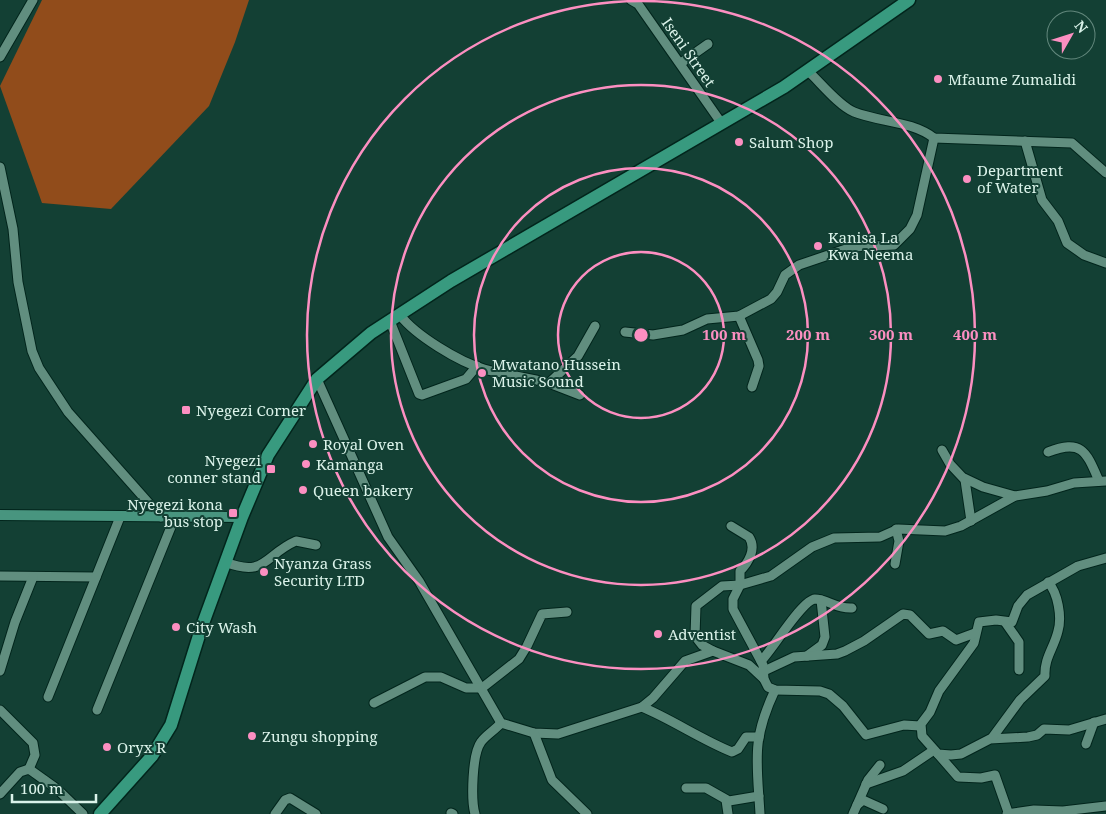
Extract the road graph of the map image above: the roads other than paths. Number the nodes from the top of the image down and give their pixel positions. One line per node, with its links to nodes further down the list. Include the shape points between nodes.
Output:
1 (32, 0): 5 (street)
2 (631, 0): 6 (street, Iseni Street, via 638,4)
3 (909, 0): 7 (highway)
4 (708, 44): 6 (street)
5 (0, 57)
6 (681, 63): 8 (street, Iseni Street)
7 (808, 71): 8 (highway); 9 (street, via 848,109 925,131)
8 (722, 124): 15 (highway, via 459,276)
9 (934, 138): 10 (street); 14 (street, via 917,215 900,241 888,247 837,251 799,265 785,275 778,292 771,299)
10 (1025, 141): 12 (street, via 1072,143); 13 (street, via 1042,200 1058,221 1067,243 1084,255)
11 (0, 167): 30 (street, via 13,229 18,282 38,368 68,412)
12 (1106, 173)
13 (1106, 263)
14 (739, 316): 17 (street, via 712,318 683,330 654,335); 21 (street, via 758,360)
15 (395, 318): 18 (street); 18 (street, via 419,394 466,379); 19 (highway, via 371,333)
16 (595, 326): 20 (street, via 578,356)
17 (625, 332)
18 (477, 366): 20 (street)
19 (317, 379): 32 (highway, via 268,456); 56 (street, via 388,538 419,581)
20 (549, 383): 22 (street)
21 (752, 387)
22 (580, 394)
23 (942, 450): 25 (street)
24 (1048, 452): 26 (street, via 1066,445 1078,448)
25 (964, 478): 27 (street); 33 (street)
26 (1102, 481): 27 (street, via 1076,482)
27 (1015, 496): 33 (street)
28 (0, 515): 29 (main road)
29 (120, 517): 30 (main road); 41 (street)
30 (161, 517): 31 (main road)
31 (175, 517): 32 (main road); 62 (street)
32 (242, 517): 38 (highway)
33 (971, 521): 35 (street, via 941,531)
34 (731, 526): 44 (street, via 752,540 748,562 740,571)
35 (896, 529): 39 (street, via 899,541); 44 (street, via 880,538 844,536 831,539 806,551 771,576)
36 (316, 545): 38 (street, via 296,541 256,567 238,567)
37 (1106, 558): 43 (street, via 1078,566)
38 (225, 562): 84 (highway, via 171,725 152,756)
39 (895, 564)
40 (0, 576): 42 (street)
41 (96, 576): 42 (street); 58 (street)
42 (33, 577): 54 (street)
43 (1048, 582): 48 (street, via 1024,598 1012,622); 69 (street, via 1056,596 1059,628 1046,659 1045,677 1020,700)
44 (740, 585): 50 (street, via 722,586 696,606 695,636); 52 (street, via 733,599 733,609)
45 (821, 600): 46 (street, via 838,608); 51 (street, via 826,636 822,645); 52 (street, via 804,605)
46 (852, 608)
47 (567, 612): 56 (street, via 542,614 519,659)
48 (1005, 622): 49 (street, via 980,622 976,625); 53 (street, via 1019,642)
49 (976, 633): 51 (street, via 956,640 943,631 930,634 905,614 845,651); 66 (street, via 970,648 939,691)
50 (713, 651): 55 (street, via 749,665); 60 (street, via 686,660)
51 (806, 656): 55 (street, via 794,658)
52 (761, 660): 55 (street)
53 (1019, 670)
54 (0, 671)
55 (764, 675): 57 (street, via 768,687)
56 (482, 688): 59 (street, via 466,688 441,677 425,677); 65 (street)
57 (775, 690): 66 (street, via 830,694 865,735 908,725); 68 (street, via 765,711)
58 (48, 697)
59 (374, 704)
60 (642, 707): 67 (street, via 558,734); 68 (street, via 732,752 746,737)
61 (0, 710): 73 (street, via 33,743 35,755)
62 (97, 710)
63 (1106, 719): 64 (street)
64 (1094, 722): 69 (street, via 1068,730 1044,729 1028,737); 70 (street)
65 (501, 723): 67 (street); 87 (street, via 478,748 473,786)
66 (920, 726): 71 (street, via 922,736)
67 (534, 733): 88 (street, via 552,780)
68 (759, 737): 77 (street, via 756,767)
69 (992, 738): 71 (street, via 960,754)
70 (1086, 744)
71 (936, 752): 74 (street, via 903,771); 82 (street, via 958,777 995,775)
72 (880, 765): 74 (street)
73 (28, 769): 76 (street, via 20,772); 83 (street, via 57,789)
74 (866, 784): 79 (street)
75 (686, 788): 78 (street, via 706,788)
76 (0, 794)
77 (759, 796): 78 (street); 90 (street)
78 (726, 800): 89 (street)
79 (857, 805): 81 (street, via 863,800); 91 (street)
80 (1106, 806): 82 (street, via 1071,811)
81 (883, 809)
82 (1007, 813)
83 (83, 814)
84 (100, 814)
85 (275, 814): 86 (street, via 290,798)
86 (316, 814)
87 (475, 814)
88 (587, 814)
89 (728, 814)
90 (760, 814)
91 (853, 814)

